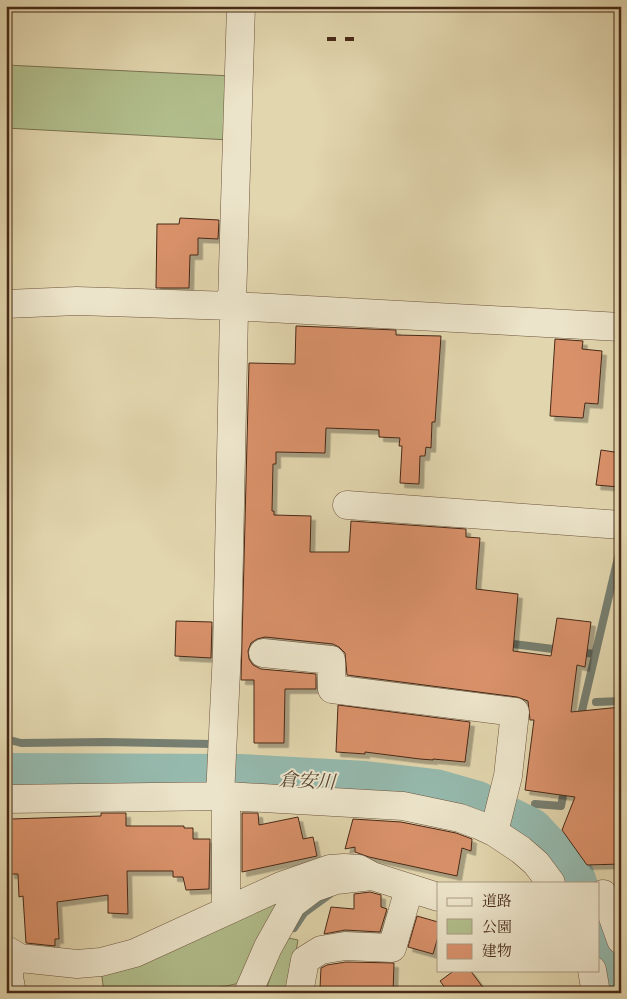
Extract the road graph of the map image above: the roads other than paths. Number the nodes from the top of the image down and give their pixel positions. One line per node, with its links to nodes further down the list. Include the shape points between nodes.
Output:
1 (241, 6): 3 (street)
2 (6, 304): 3 (street, via 77,301)
3 (237, 309): 4 (street); 8 (street)
4 (621, 328)
5 (347, 505): 6 (street)
6 (620, 525)
7 (263, 653): 10 (street, via 330,660 332,689 515,712 508,776)
8 (222, 785): 9 (street); 10 (street, via 403,806 479,824); 16 (street)
9 (6, 798)
10 (498, 819): 12 (street)
11 (372, 876): 13 (street); 16 (street, via 359,869 330,869); 21 (street, via 336,880 313,888 292,904)
12 (550, 882)
13 (409, 889): 15 (street); 22 (street, via 392,948 346,946 322,950 305,960)
14 (607, 894): 17 (street)
15 (437, 897)
16 (226, 910): 18 (street, via 135,953 101,962 67,963 20,958)
17 (621, 940)
18 (8, 951): 20 (street)
19 (592, 972): 23 (street)
20 (12, 993)
21 (248, 993)
22 (299, 993)
23 (596, 993)

